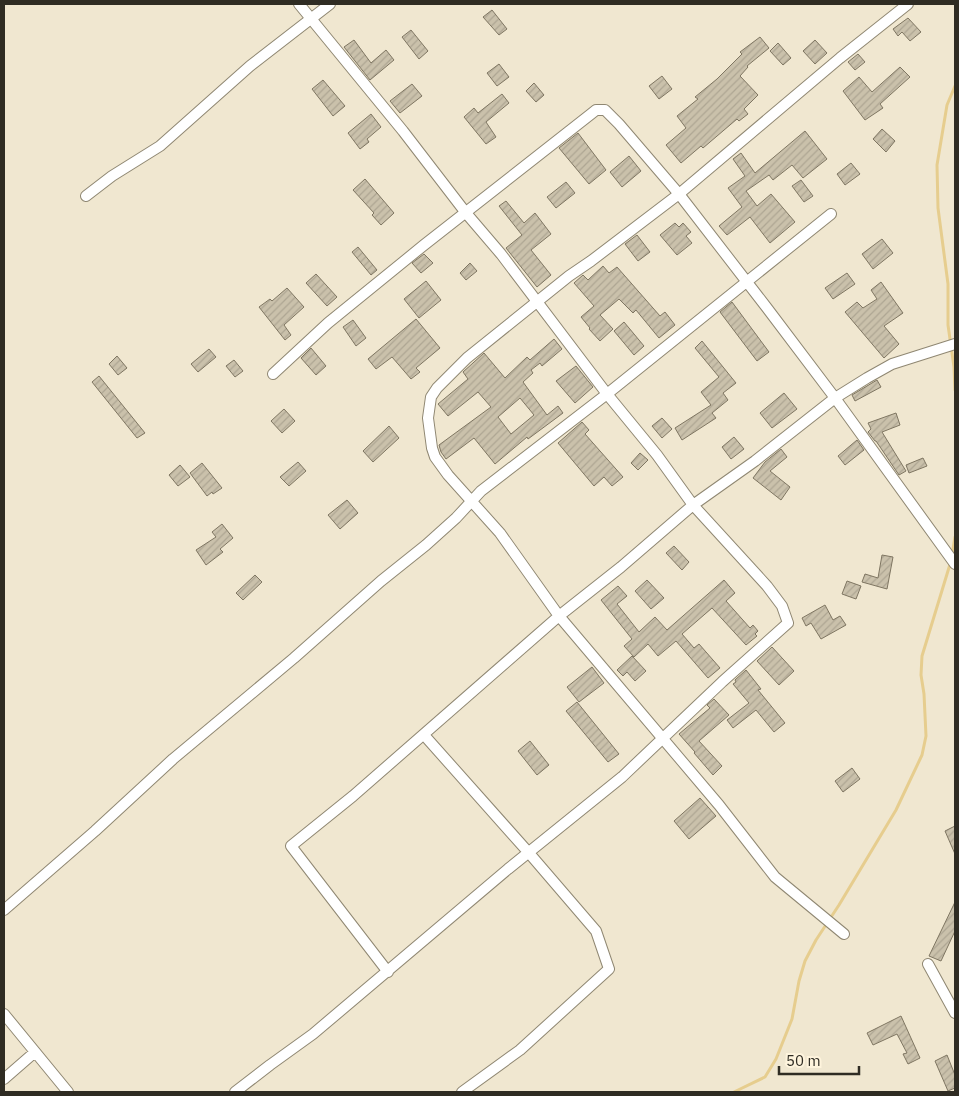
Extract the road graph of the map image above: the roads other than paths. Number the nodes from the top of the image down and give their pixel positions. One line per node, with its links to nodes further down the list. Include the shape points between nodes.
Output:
1 (299, 4): 4 (street)
2 (330, 4): 4 (street)
3 (908, 4): 5 (street)
4 (312, 19): 6 (street, via 250,66 160,146); 7 (street)
5 (679, 194): 7 (street, via 609,113 601,110 591,114); 9 (street); 10 (street)
6 (86, 196)
7 (466, 213): 10 (street); 12 (street, via 328,323)
8 (832, 214): 9 (street)
9 (747, 281): 13 (street); 14 (street)
10 (537, 302): 13 (street); 15 (street, via 467,358 431,397 428,418 432,448 448,475)
11 (955, 344): 14 (street, via 892,364)
12 (273, 374)
13 (607, 394): 15 (street, via 481,491); 16 (street)
14 (836, 398): 16 (street); 17 (street)
15 (472, 502): 18 (street, via 510,546); 22 (street, via 426,545 173,759)
16 (693, 505): 18 (street); 20 (street, via 767,586 782,606 788,623)
17 (955, 564)
18 (559, 616): 19 (street); 20 (street)
19 (424, 735): 21 (street); 25 (street, via 292,846)
20 (664, 738): 21 (street, via 622,777); 23 (street, via 775,877)
21 (529, 852): 25 (street); 32 (street, via 596,931 609,969 520,1050)
22 (4, 910)
23 (844, 934)
24 (928, 964): 26 (street)
25 (388, 972): 31 (street, via 314,1034)
26 (955, 1013)
27 (4, 1014): 28 (street)
28 (35, 1052): 29 (street); 30 (street)
29 (4, 1079)
30 (68, 1092)
31 (235, 1092)
32 (462, 1092)

